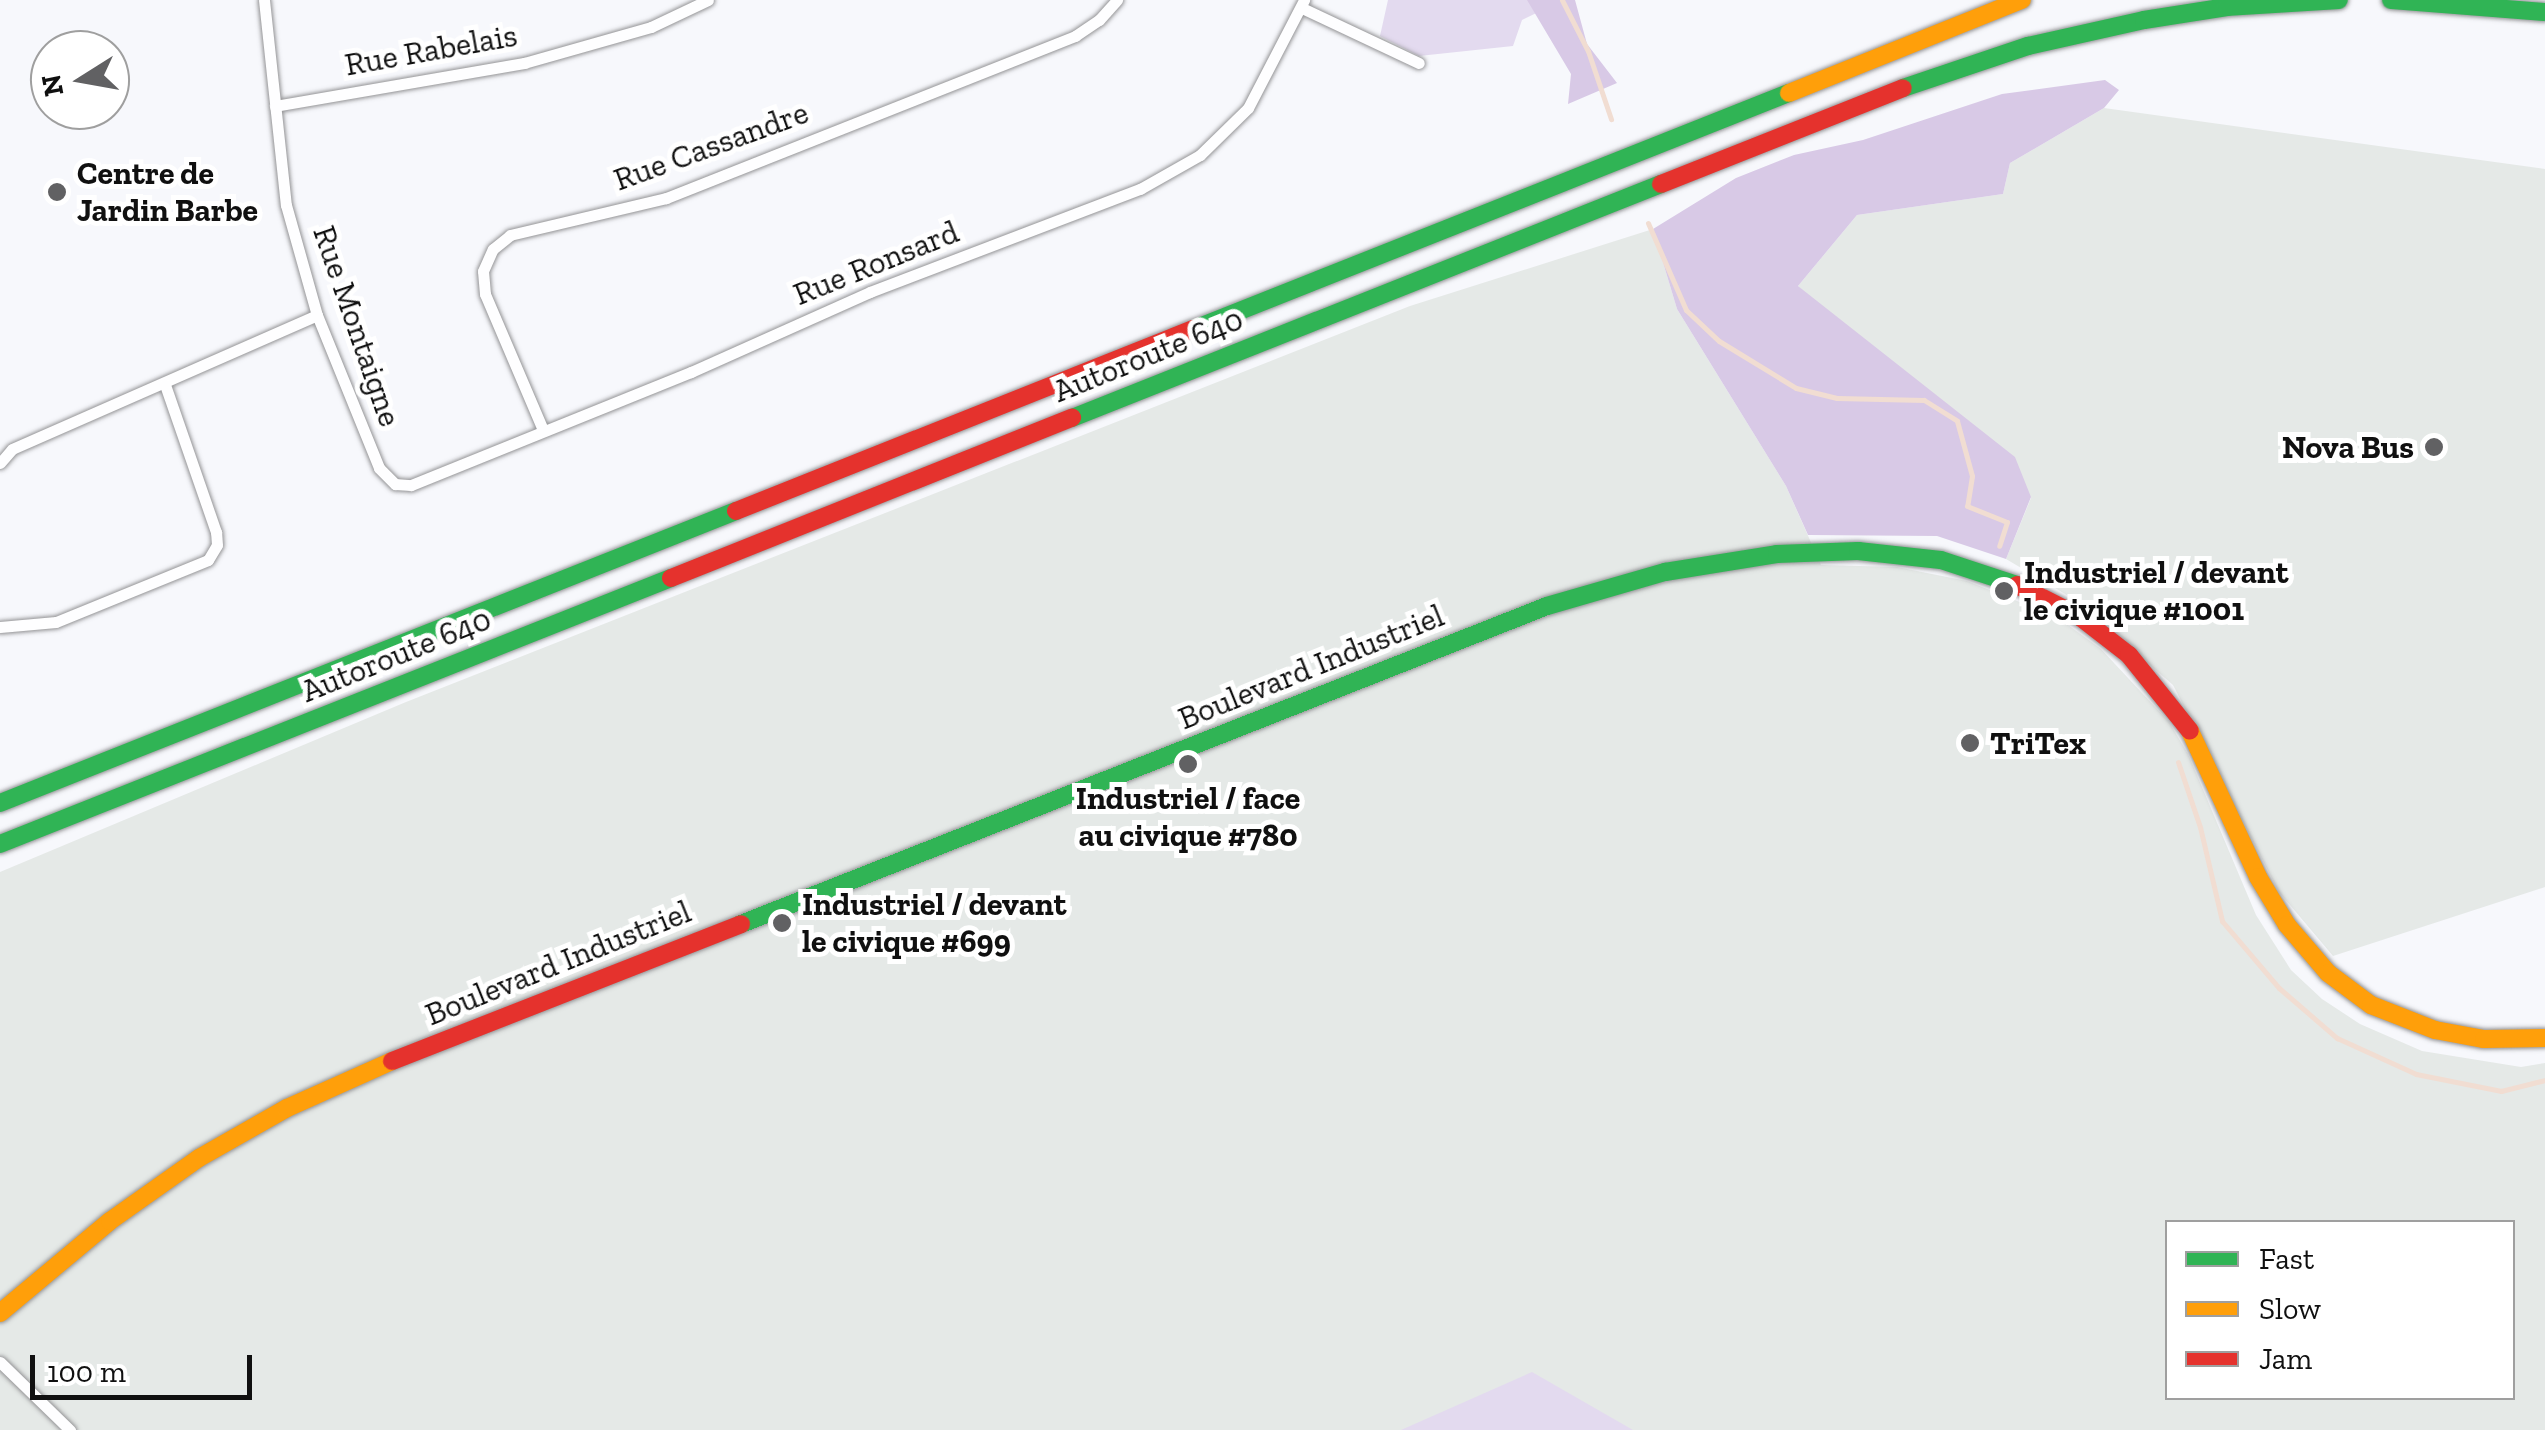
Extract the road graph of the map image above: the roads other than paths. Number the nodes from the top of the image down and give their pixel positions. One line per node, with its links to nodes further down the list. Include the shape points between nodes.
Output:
1 (264, 0): 10 (street, Rue Montaigne)
2 (708, 0): 10 (street, Rue Rabelais, via 651,26 524,63)
3 (1117, 0): 13 (street, Rue Cassandre, via 1075,36 666,198 510,235 493,249 483,272 485,294)
4 (2022, 0): 17 (main road, Autoroute 640)
5 (2339, 0): 18 (main road, Autoroute 640, via 2171,15 2056,38 1927,79)
6 (2391, 0): 8 (main road)
7 (1303, 4): 9 (street); 13 (street, Rue Ronsard, via 1248,108 1200,156 1140,189 870,292)
8 (2545, 12)
9 (1419, 63)
10 (275, 106): 11 (street, Rue Montaigne, via 286,205)
11 (317, 315): 12 (street); 15 (street, Rue Montaigne, via 379,468)
12 (165, 385): 14 (street, via 12,449); 16 (street, via 216,532 208,560 56,622)
13 (543, 430): 15 (street, Rue Ronsard, via 411,485)
14 (0, 463)
15 (395, 484)
16 (0, 627)
17 (0, 803)
18 (0, 844)
19 (2545, 1038): 20 (main road, Boulevard Industriel, via 2484,1039 2435,1030 2370,1005 2328,973 2258,878 2178,710 2129,655 2080,617 1998,576 1941,560 1858,551 1776,554 1665,572 1547,606 375,1068 199,1158)
20 (0, 1312)
21 (0, 1362): 22 (street)
22 (70, 1430)

